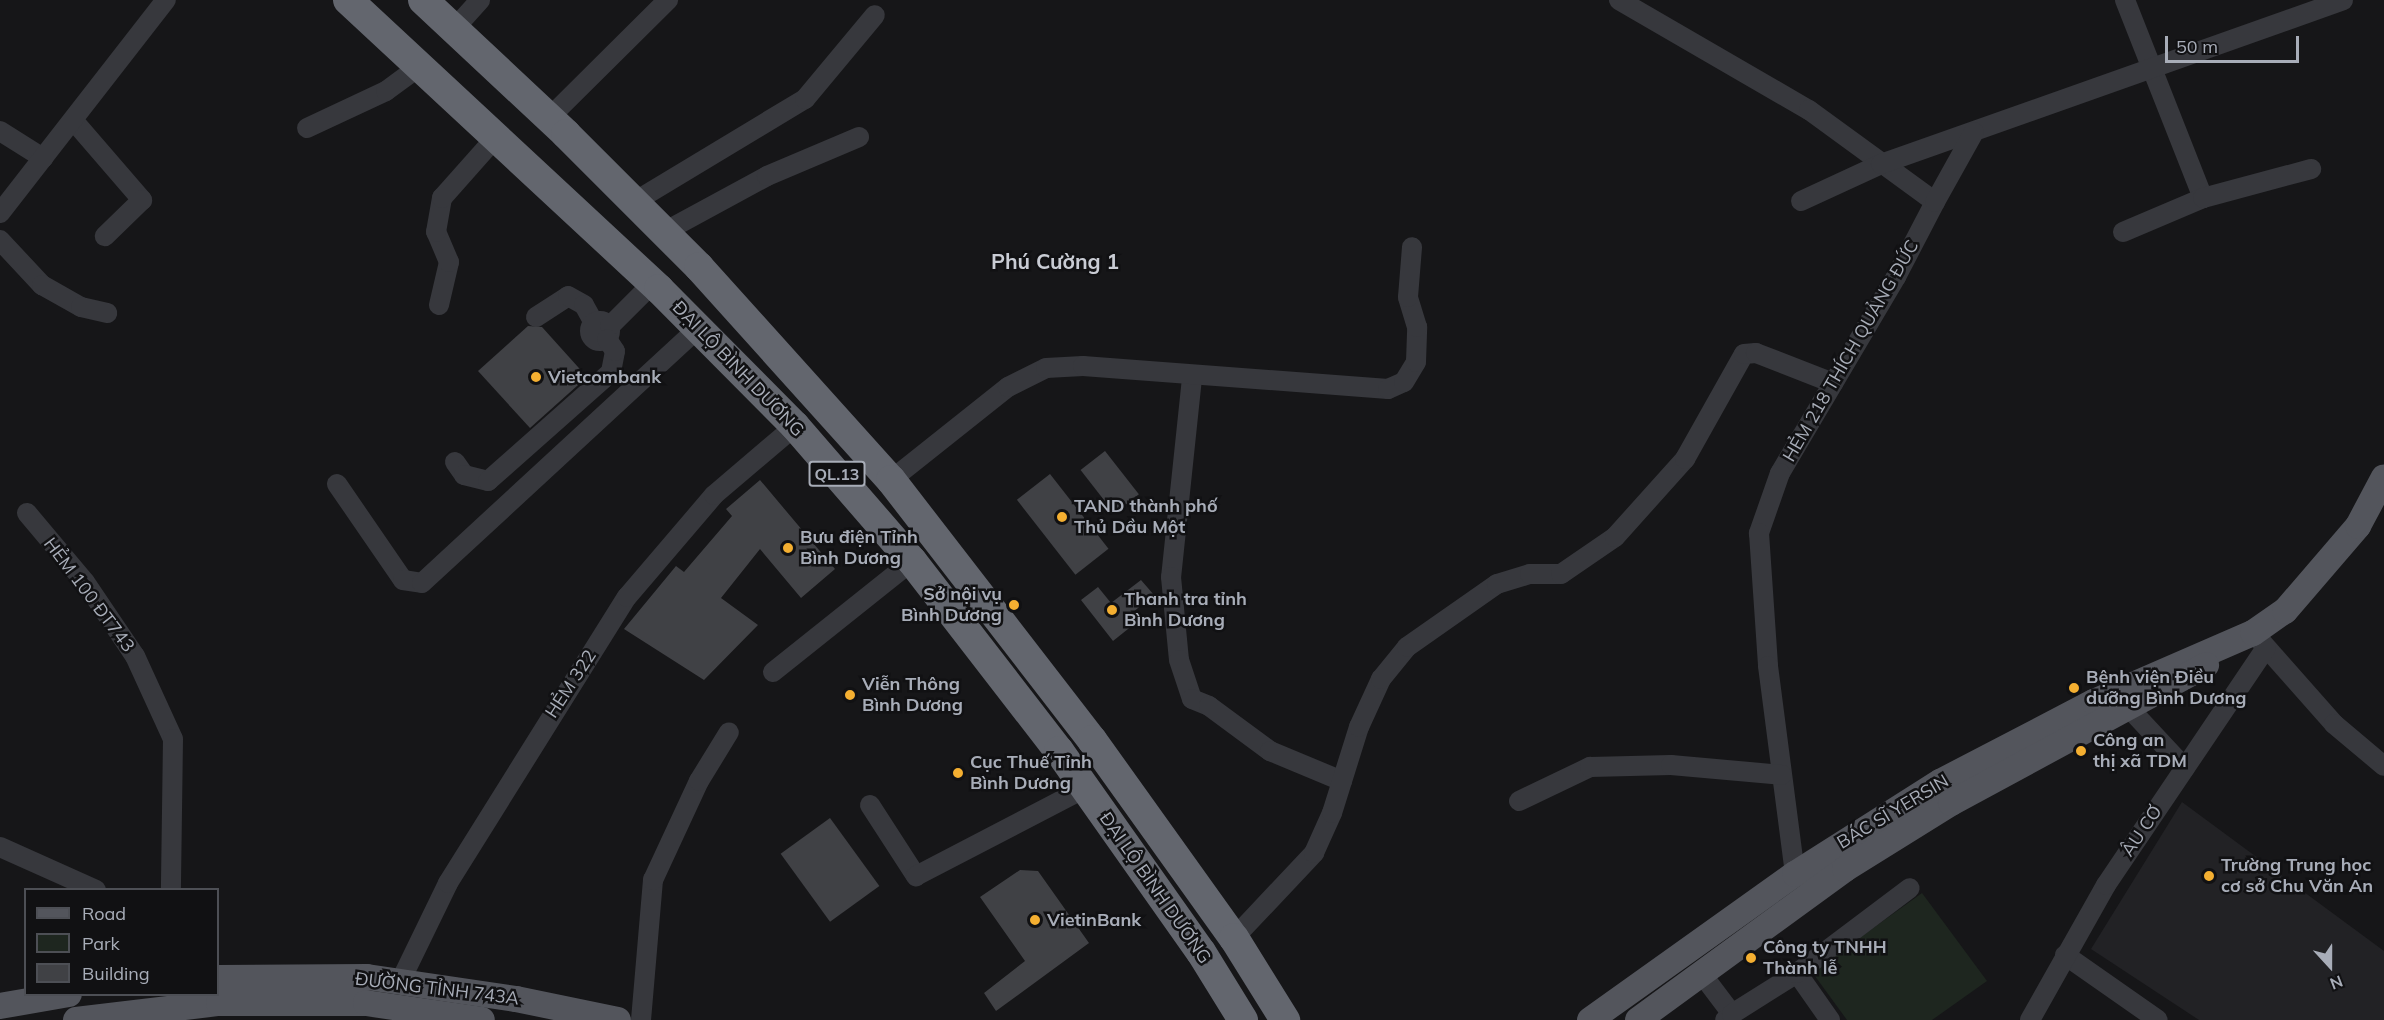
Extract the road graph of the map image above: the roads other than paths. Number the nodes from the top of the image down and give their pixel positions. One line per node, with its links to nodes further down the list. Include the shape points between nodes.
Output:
1 (166, 0): 14 (street)
2 (348, 0): 11 (highway, ĐẠI LỘ BÌNH DƯƠNG / QL.13)
3 (423, 0): 10 (highway, ĐẠI LỘ BÌNH DƯƠNG / QL.13)
4 (480, 0): 10 (street)
5 (668, 0): 13 (street)
6 (1619, 0): 21 (street, via 1809,110)
7 (2125, 0): 12 (street)
8 (2343, 0): 12 (street)
9 (876, 15): 25 (street, via 805,99)
10 (454, 29): 13 (highway, ĐẠI LỘ BÌNH DƯƠNG / QL.13)
11 (420, 66): 15 (street, via 386,91); 18 (highway, ĐẠI LỘ BÌNH DƯƠNG / QL.13)
12 (2150, 70): 17 (street); 23 (street)
13 (549, 118): 25 (highway, ĐẠI LỘ BÌNH DƯƠNG / QL.13)
14 (73, 120): 20 (street); 30 (street, via 142,200)
15 (307, 129)
16 (0, 131): 20 (street)
17 (1974, 132): 21 (street); 26 (street, HẺM 218 THÍCH QUẢNG ĐỨC)
18 (497, 136): 33 (highway, ĐẠI LỘ BÌNH DƯƠNG / QL.13); 34 (street, via 442,198 436,232 449,262)
19 (859, 137): 28 (street, via 777,171)
20 (43, 158): 27 (street)
21 (1881, 164): 24 (street); 26 (street)
22 (2311, 169): 23 (street)
23 (2203, 198): 29 (street)
24 (1801, 201)
25 (634, 202): 28 (highway, ĐẠI LỘ BÌNH DƯƠNG / QL.13)
26 (1935, 202): 40 (street, HẺM 218 THÍCH QUẢNG ĐỨC)
27 (0, 213)
28 (664, 232): 44 (highway, ĐẠI LỘ BÌNH DƯƠNG / QL.13)
29 (2123, 232)
30 (105, 236)
31 (0, 240): 35 (street, via 42,285 81,307)
32 (1412, 247): 39 (street, via 1408,297 1417,327 1416,362 1404,382 1372,390)
33 (653, 283): 37 (highway, ĐẠI LỘ BÌNH DƯƠNG / QL.13); 38 (street)
34 (439, 305)
35 (107, 313)
36 (536, 317): 38 (street, via 568,296 584,305)
37 (698, 328): 41 (highway, ĐẠI LỘ BÌNH DƯƠNG / QL.13); 45 (street, via 422,583 402,580)
38 (603, 329): 42 (street, via 615,351 610,372 488,481 464,475)
39 (1192, 378): 44 (street, via 1083,366 1030,372); 58 (street, via 1171,577 1179,660 1191,699 1209,706 1270,751)
40 (1833, 382): 57 (street, HẺM 218 THÍCH QUẢNG ĐỨC, via 1780,473 1759,533 1768,666); 58 (street, via 1756,353 1744,354 1685,459 1615,537 1561,574 1530,574 1497,584 1407,647 1381,680 1359,727)
41 (795, 426): 46 (highway, ĐẠI LỘ BÌNH DƯƠNG / QL.13); 74 (street, HẺM 322, via 714,495 627,597 448,883)
42 (455, 462)
43 (2384, 477): 49 (main road, BÁC SĨ YERSIN, via 2358,526)
44 (891, 480): 46 (highway); 69 (highway, ĐẠI LỘ BÌNH DƯƠNG / QL.13, via 1092,740)
45 (338, 484)
46 (862, 503): 48 (highway, ĐẠI LỘ BÌNH DƯƠNG / QL.13)
47 (27, 513): 66 (street, HẺM 100 ĐT743, via 85,582 135,656 173,739)
48 (912, 561): 51 (street); 59 (highway, ĐẠI LỘ BÌNH DƯƠNG / QL.13)
49 (2260, 640): 50 (main road, BÁC SĨ YERSIN); 55 (street, via 2334,724); 56 (street, ÂU CƠ)
50 (2222, 650): 52 (main road, BÁC SĨ YERSIN, via 2199,672); 54 (main road, BÁC SĨ YERSIN, via 2180,662)
51 (773, 672)
52 (2129, 708): 54 (main road, BÁC SĨ YERSIN); 56 (street)
53 (729, 732): 81 (street, via 699,781 653,880)
54 (2040, 741): 60 (main road, BÁC SĨ YERSIN)
55 (2384, 766)
56 (2185, 768): 70 (street, ÂU CƠ)
57 (1782, 775): 61 (street, via 1671,765 1590,767); 64 (street, HẺM 218 THÍCH QUẢNG ĐỨC)
58 (1342, 781): 69 (street, via 1314,853)
59 (1085, 788): 62 (street, via 916,876); 82 (highway, ĐẠI LỘ BÌNH DƯƠNG / QL.13)
60 (1946, 792): 64 (main road, BÁC SĨ YERSIN); 68 (main road, BÁC SĨ YERSIN)
61 (1519, 801)
62 (870, 804)
63 (0, 847): 65 (street)
64 (1795, 874): 68 (main road); 71 (main road, BÁC SĨ YERSIN)
65 (92, 888)
66 (171, 888)
67 (1910, 888): 72 (street)
68 (1806, 898): 71 (main road, BÁC SĨ YERSIN)
69 (1234, 938): 83 (highway, ĐẠI LỘ BÌNH DƯƠNG / QL.13)
70 (2065, 955): 87 (street, ÂU CƠ); 88 (street)
71 (1694, 964): 77 (street); 84 (main road, BÁC SĨ YERSIN); 85 (main road, BÁC SĨ YERSIN)
72 (1797, 973): 77 (street); 86 (street)
73 (219, 978): 74 (main road, ĐƯỜNG TỈNH 743A, via 367,978)
74 (400, 982): 80 (main road, ĐƯỜNG TỈNH 743A)
75 (58, 996): 76 (main road)
76 (0, 1006)
77 (1729, 1017)
78 (76, 1020): 79 (main road, ĐƯỜNG TỈNH 743A, via 219,1003 366,1003)
79 (482, 1020)
80 (618, 1020)
81 (641, 1020)
82 (1243, 1020)
83 (1285, 1020)
84 (1590, 1020)
85 (1638, 1020)
86 (1830, 1020)
87 (2030, 1020)
88 (2157, 1020)

